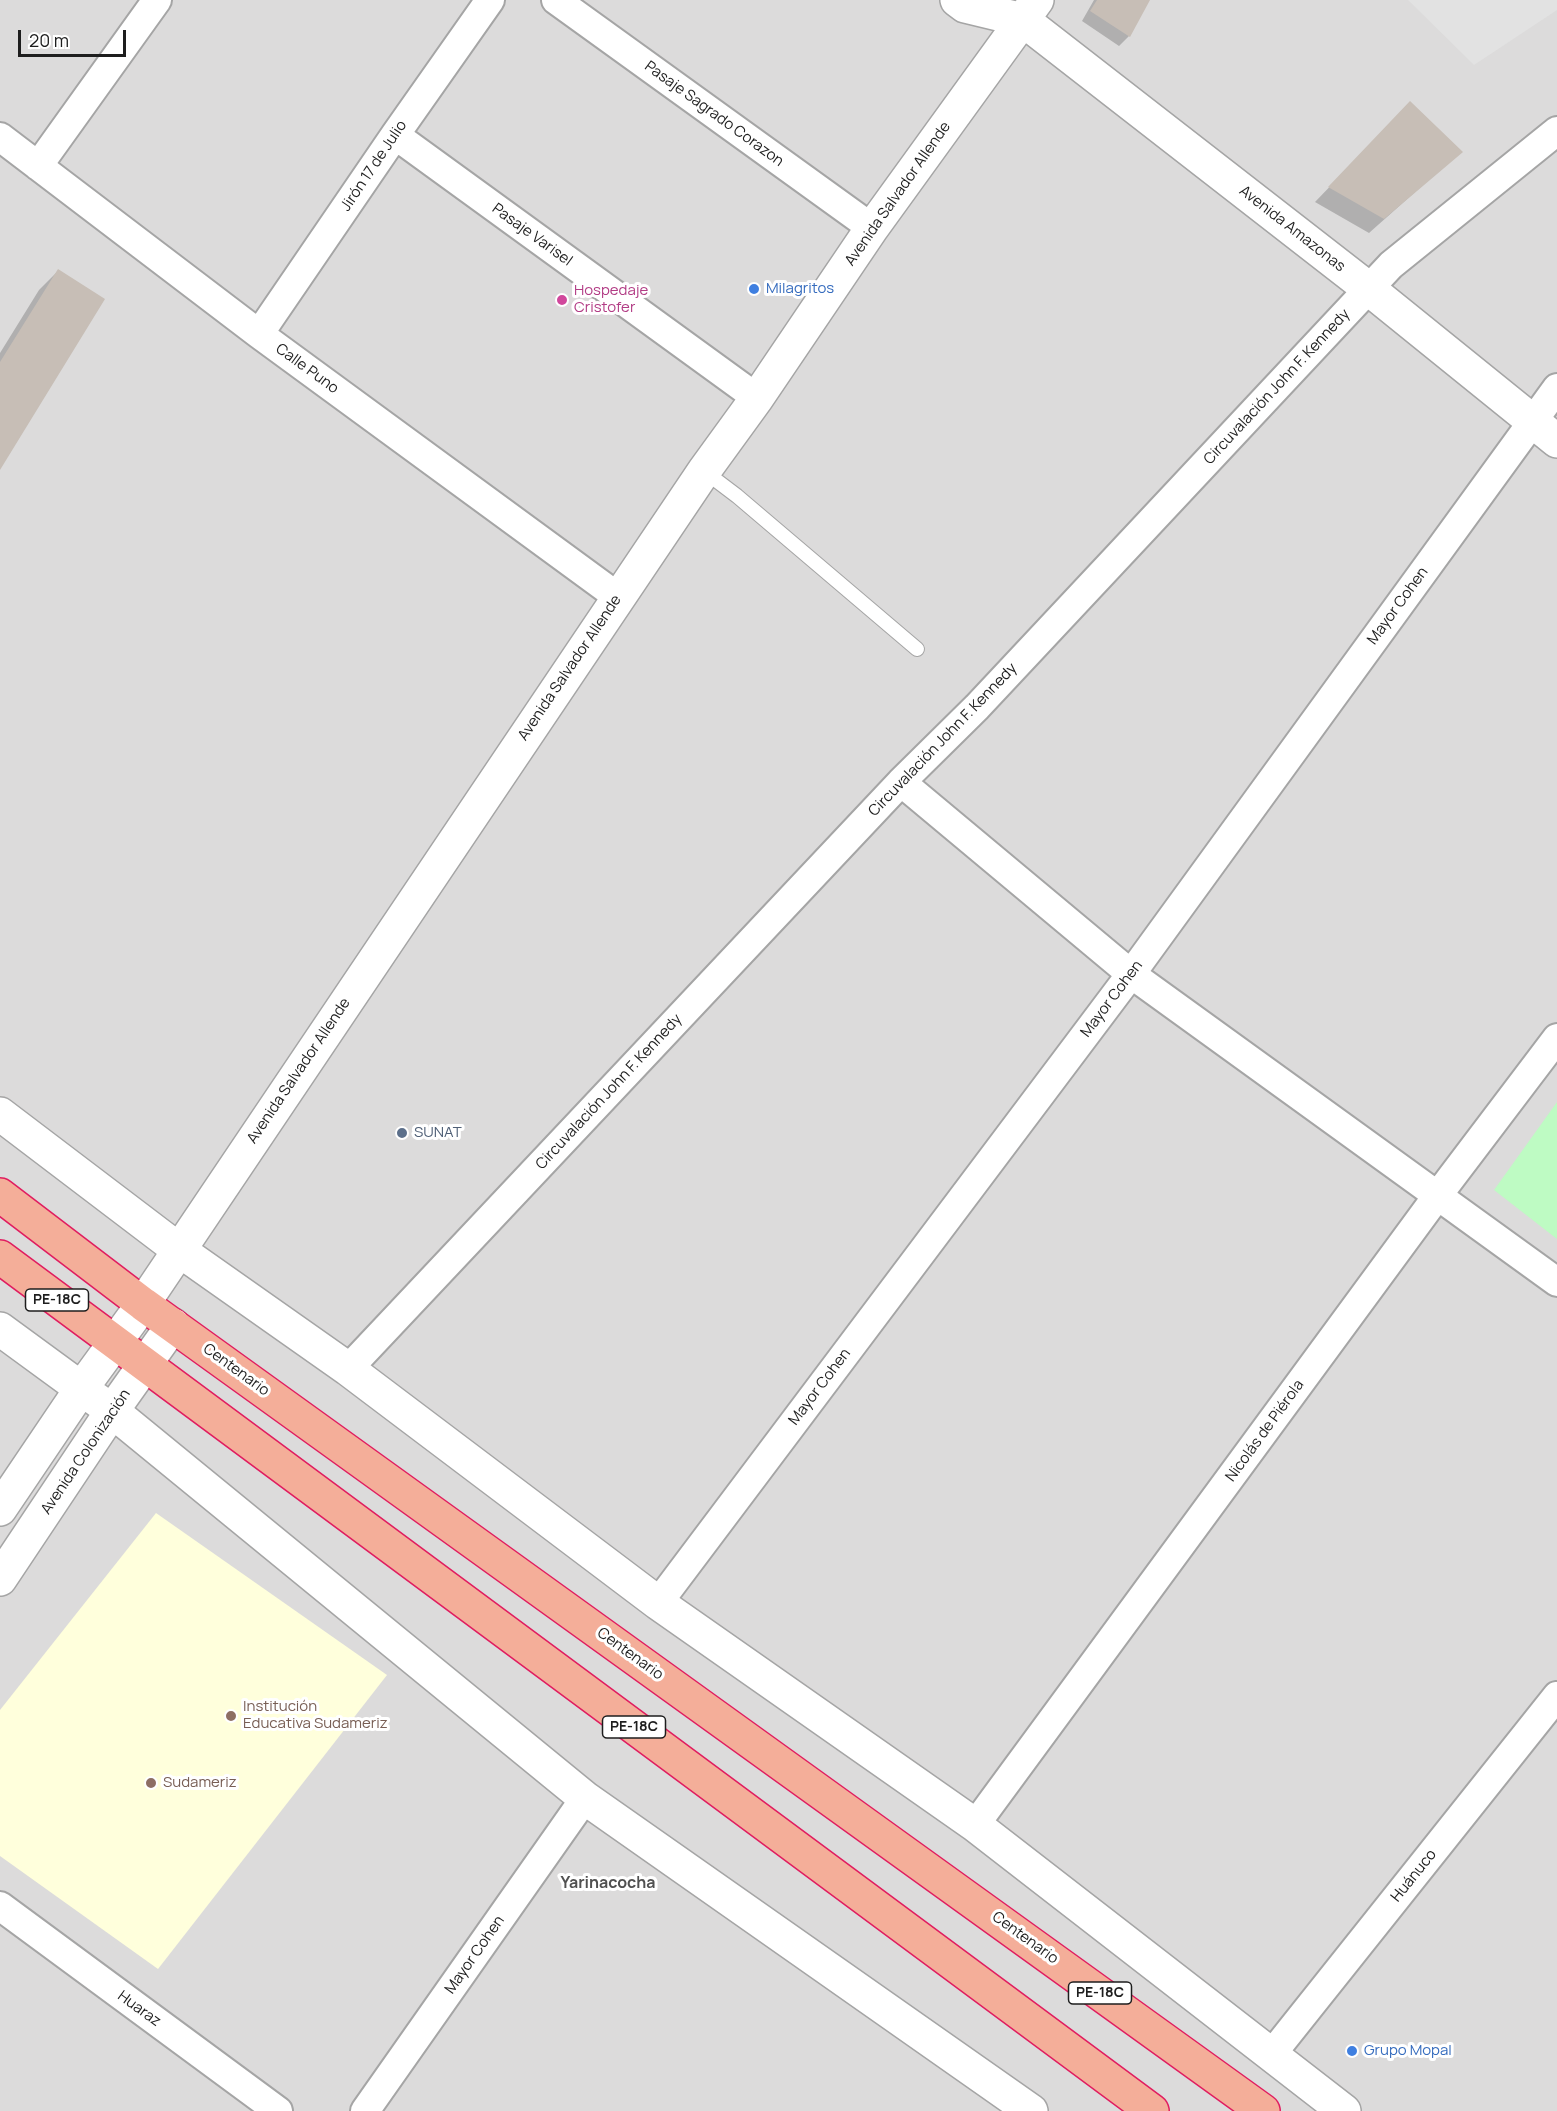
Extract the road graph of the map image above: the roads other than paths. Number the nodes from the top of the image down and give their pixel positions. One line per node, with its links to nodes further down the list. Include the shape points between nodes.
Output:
1 (157, 0): 9 (street)
2 (490, 0): 7 (street, Jirón 17 de Julio)
3 (556, 0): 10 (street, Pasaje Sagrado Corazon)
4 (957, 0): 5 (street, Avenida Amazonas, via 965,6)
5 (1025, 7): 10 (street, Avenida Salvador Allende); 11 (street, Avenida Amazonas)
6 (1557, 131): 11 (street, Circuvalación John F. Kennedy, via 1391,265)
7 (395, 135): 12 (street, Jirón 17 de Julio); 14 (street, Pasaje Varisel)
8 (0, 137): 9 (street, Calle Puno)
9 (38, 166): 12 (street, Calle Puno)
10 (872, 228): 14 (street, Avenida Salvador Allende)
11 (1369, 289): 15 (street, Avenida Amazonas); 20 (street, Circuvalación John F. Kennedy)
12 (259, 334): 18 (street, Calle Puno)
13 (1557, 388): 15 (street, Mayor Cohen)
14 (757, 398): 17 (street, Avenida Salvador Allende)
15 (1532, 421): 16 (street, Avenida Amazonas); 21 (street, Mayor Cohen)
16 (1557, 441)
17 (704, 471): 18 (street, Avenida Salvador Allende); 19 (lane)
18 (618, 597): 26 (street, Avenida Salvador Allende)
19 (917, 650)
20 (901, 783): 21 (street); 34 (street, Circuvalación John F. Kennedy)
21 (1131, 974): 25 (street); 39 (street, Mayor Cohen)
22 (1557, 1038): 25 (street, Nicolás de Piérola)
23 (0, 1114): 26 (street)
24 (0, 1195): 29 (highway, Centenario / PE-18C)
25 (1438, 1195): 28 (street); 42 (street, Nicolás de Piérola)
26 (179, 1250): 29 (street, Avenida Salvador Allende); 34 (street)
27 (0, 1257): 32 (highway, PE-18C)
28 (1557, 1282)
29 (142, 1304): 30 (highway, Centenario / PE-18C); 32 (street, Avenida Salvador Allende)
30 (173, 1325): 33 (street, Avenida Colonización); 49 (highway, Centenario / PE-18C)
31 (0, 1329): 35 (street)
32 (115, 1344): 33 (highway, PE-18C); 35 (street)
33 (146, 1365): 36 (street, Avenida Colonización); 48 (highway, PE-18C)
34 (348, 1369): 39 (street)
35 (81, 1389): 36 (street); 37 (street)
36 (112, 1412): 38 (street, Avenida Colonización); 41 (street)
37 (0, 1509)
38 (0, 1579)
39 (658, 1602): 42 (street)
40 (1557, 1696): 44 (street, Huánuco)
41 (585, 1798): 46 (street, Mayor Cohen); 47 (street)
42 (975, 1825): 44 (street)
43 (0, 1906): 45 (street, Huaraz)
44 (1271, 2055): 50 (street)
45 (278, 2111)
46 (365, 2111)
47 (1031, 2111)
48 (1152, 2111)
49 (1263, 2111)
50 (1344, 2111)

